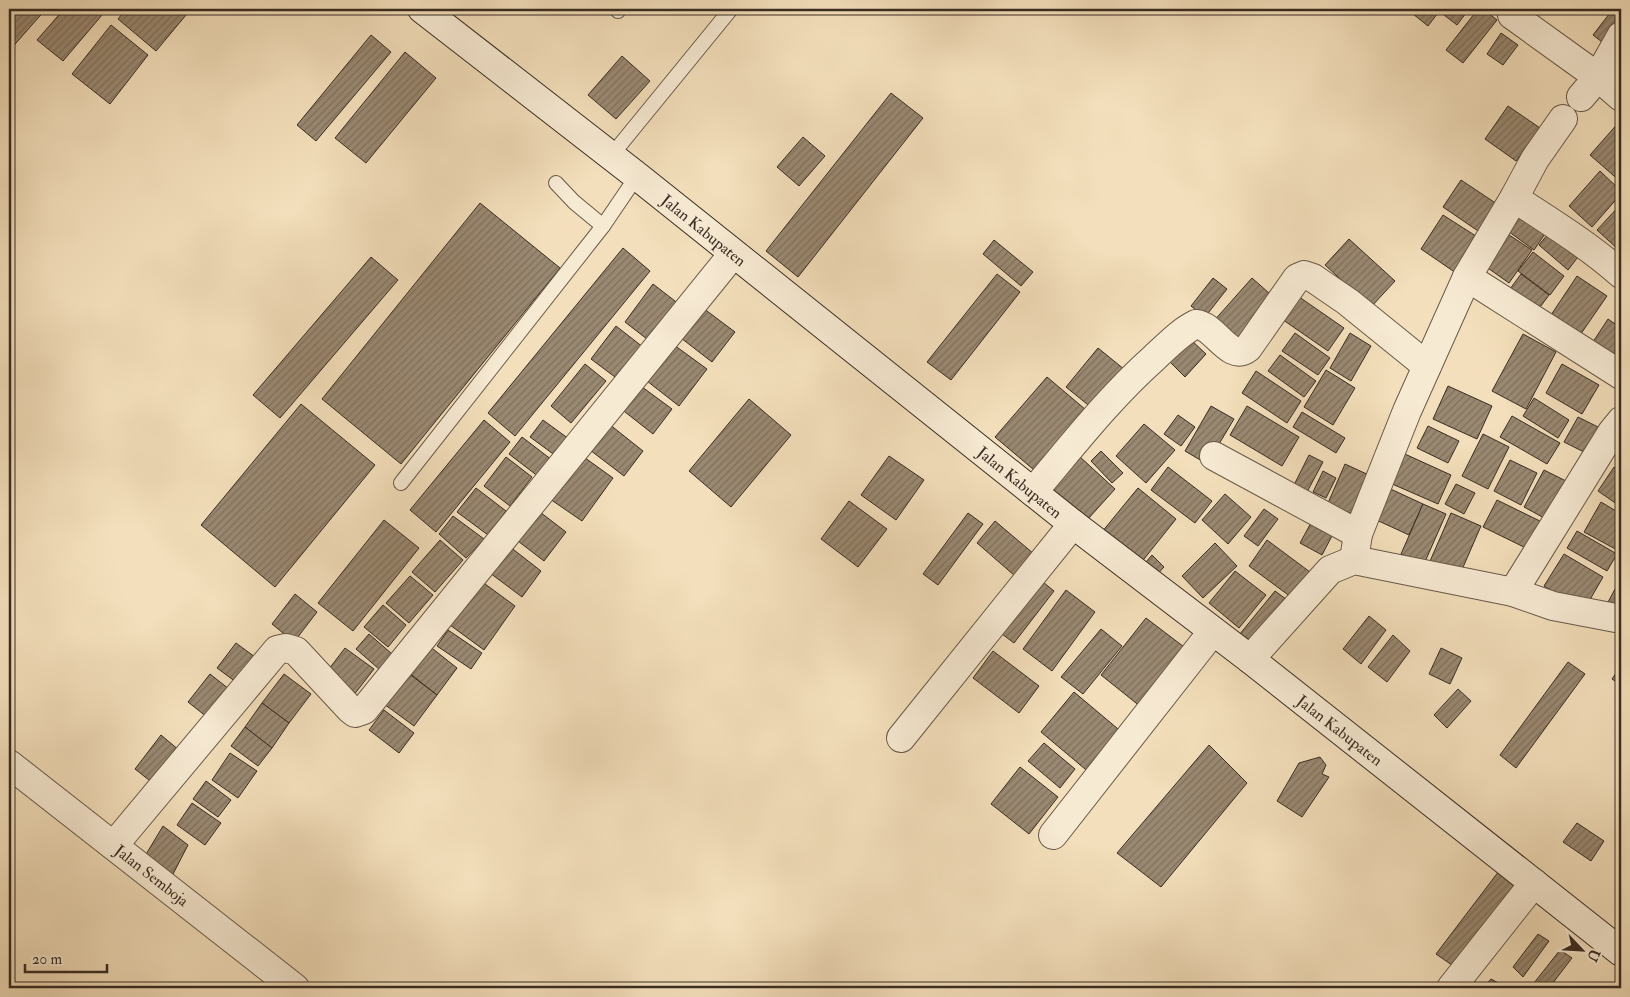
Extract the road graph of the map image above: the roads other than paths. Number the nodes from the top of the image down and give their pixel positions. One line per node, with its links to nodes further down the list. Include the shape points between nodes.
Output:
1 (422, 9): 8 (street, Jalan Kabupaten)
2 (731, 9): 8 (lane)
3 (1512, 15): 5 (street)
4 (1621, 36): 5 (street)
5 (1589, 87): 6 (street)
6 (1621, 97)
7 (1563, 119): 11 (street, via 1534,160)
8 (611, 156): 9 (street, Jalan Kabupaten)
9 (638, 176): 12 (lane); 13 (street, Jalan Kabupaten)
10 (556, 183): 12 (lane)
11 (1514, 198): 14 (street, via 1561,228); 15 (street)
12 (603, 226): 20 (lane)
13 (733, 254): 21 (street, Jalan Kabupaten); 32 (street, via 364,710 355,713 350,710 296,651 277,650)
14 (1621, 274)
15 (1467, 277): 16 (street); 17 (street)
16 (1427, 366): 21 (street, via 1348,302 1304,275 1297,278 1243,352 1237,353 1227,347 1202,324 1196,324 1181,334 1135,375); 23 (street)
17 (1621, 375)
18 (1621, 421): 25 (street)
19 (1214, 456): 23 (street)
20 (401, 484)
21 (1033, 492): 22 (street, Jalan Kabupaten)
22 (1072, 524): 27 (street, Jalan Kabupaten); 29 (street)
23 (1358, 534): 24 (street)
24 (1354, 560): 25 (street); 28 (street, via 1330,570)
25 (1513, 592): 26 (street, via 1553,606)
26 (1621, 618)
27 (1213, 631): 28 (street, Jalan Kabupaten); 31 (street)
28 (1250, 659): 33 (street, Jalan Kabupaten)
29 (900, 738)
30 (9, 764): 32 (street, Jalan Semboja)
31 (1053, 835)
32 (114, 845): 35 (street, Jalan Semboja)
33 (1534, 883): 34 (street, Jalan Kabupaten); 36 (street)
34 (1621, 952)
35 (295, 988)
36 (1451, 988)

